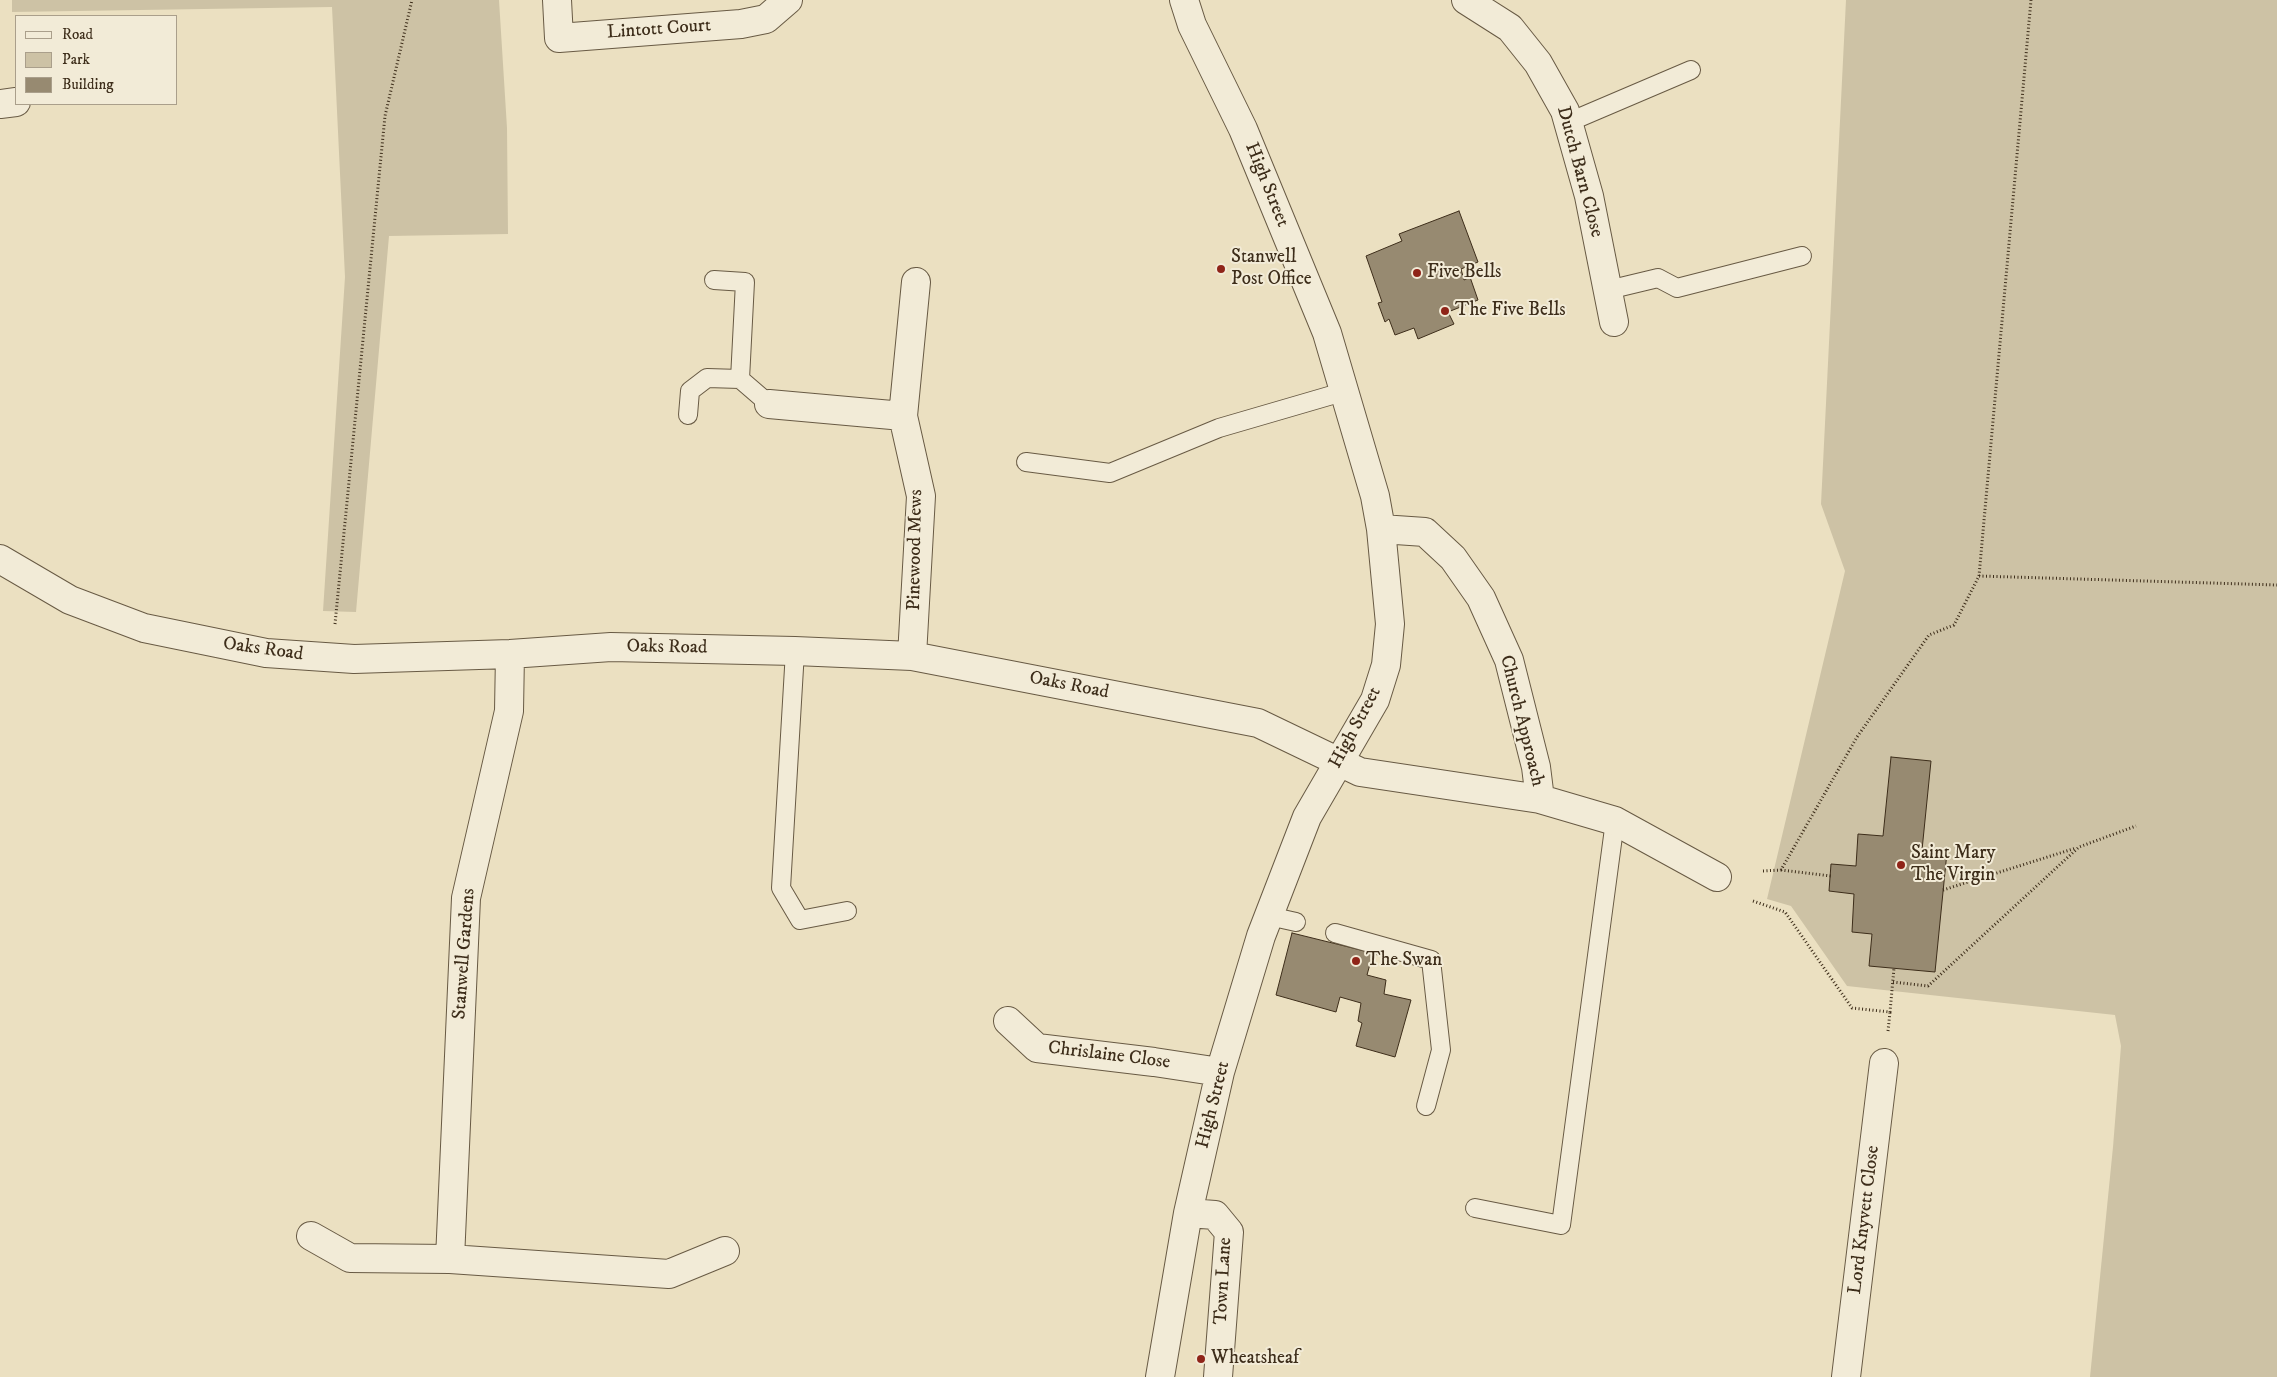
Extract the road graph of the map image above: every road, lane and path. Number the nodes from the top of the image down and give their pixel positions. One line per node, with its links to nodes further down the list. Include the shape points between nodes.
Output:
1 (412, 0): 29 (path, via 385,116)
2 (557, 0): 3 (street, Lintott Court, via 559,38 741,24 766,19)
3 (788, 0)
4 (1184, 0): 17 (street, High Street, via 1192,26 1247,138 1327,333)
5 (1466, 0): 10 (street, Dutch Barn Close, via 1510,28 1538,64)
6 (2031, 0): 24 (path)
7 (1691, 70): 10 (lane)
8 (15, 102): 9 (street)
9 (0, 104)
10 (1568, 122): 14 (street, Dutch Barn Close, via 1589,196)
11 (1802, 256): 14 (lane, via 1677,288 1658,278)
12 (714, 280): 16 (lane, via 745,282)
13 (916, 282): 20 (street, Pinewood Mews)
14 (1608, 290): 15 (street, Dutch Barn Close)
15 (1614, 322)
16 (740, 379): 18 (lane); 19 (lane, via 707,378 690,391)
17 (1346, 391): 21 (lane, via 1219,428 1110,473); 22 (street, High Street)
18 (769, 404): 20 (street)
19 (688, 414)
20 (902, 416): 28 (street, Pinewood Mews, via 921,496)
21 (1026, 462)
22 (1382, 529): 30 (street, High Street, via 1390,624 1386,665 1375,700); 31 (street, Church Approach, via 1425,532 1454,558 1481,598 1509,660 1536,767)
23 (0, 559): 29 (street, Oaks Road, via 70,600 144,628 266,653)
24 (1979, 576): 25 (path); 36 (path, via 1954,625 1928,635 1857,737)
25 (2277, 585)
26 (795, 651): 27 (street, Oaks Road, via 611,647); 28 (street, Oaks Road); 41 (lane, via 780,888 800,920)
27 (510, 654): 29 (street, Oaks Road); 55 (street, Stanwell Gardens, via 509,711 466,898)
28 (912, 656): 30 (street, Oaks Road, via 1258,722)
29 (331, 658)
30 (1338, 761): 31 (street, Church Approach, via 1360,772); 42 (street, High Street, via 1307,817)
31 (1540, 799): 32 (street, Church Approach)
32 (1615, 821): 38 (street, Church Approach); 51 (lane, via 1561,1226)
33 (2136, 826): 34 (path)
34 (2079, 847): 39 (path); 46 (path, via 1928,986)
35 (1763, 870): 36 (path)
36 (1781, 870): 37 (path)
37 (1831, 876)
38 (1718, 877)
39 (1942, 890)
40 (1752, 901): 46 (path, via 1785,912 1852,1008 1890,1012)
41 (847, 911)
42 (1269, 916): 43 (lane); 49 (street, High Street)
43 (1296, 922)
44 (1335, 933): 50 (lane, via 1431,960 1441,1050)
45 (1894, 968): 46 (path)
46 (1893, 982)
47 (1008, 1021): 49 (street, Chrislaine Close, via 1037,1048)
48 (1884, 1064): 58 (street, Lord Knyvett Close)
49 (1220, 1072): 52 (street, High Street)
50 (1426, 1106)
51 (1475, 1208)
52 (1188, 1212): 56 (street, High Street); 57 (street, Town Lane, via 1215,1215 1229,1232)
53 (310, 1236): 55 (street, via 350,1258)
54 (725, 1251): 55 (street, via 669,1274)
55 (450, 1259)
56 (1160, 1377)
57 (1218, 1377)
58 (1846, 1377)

